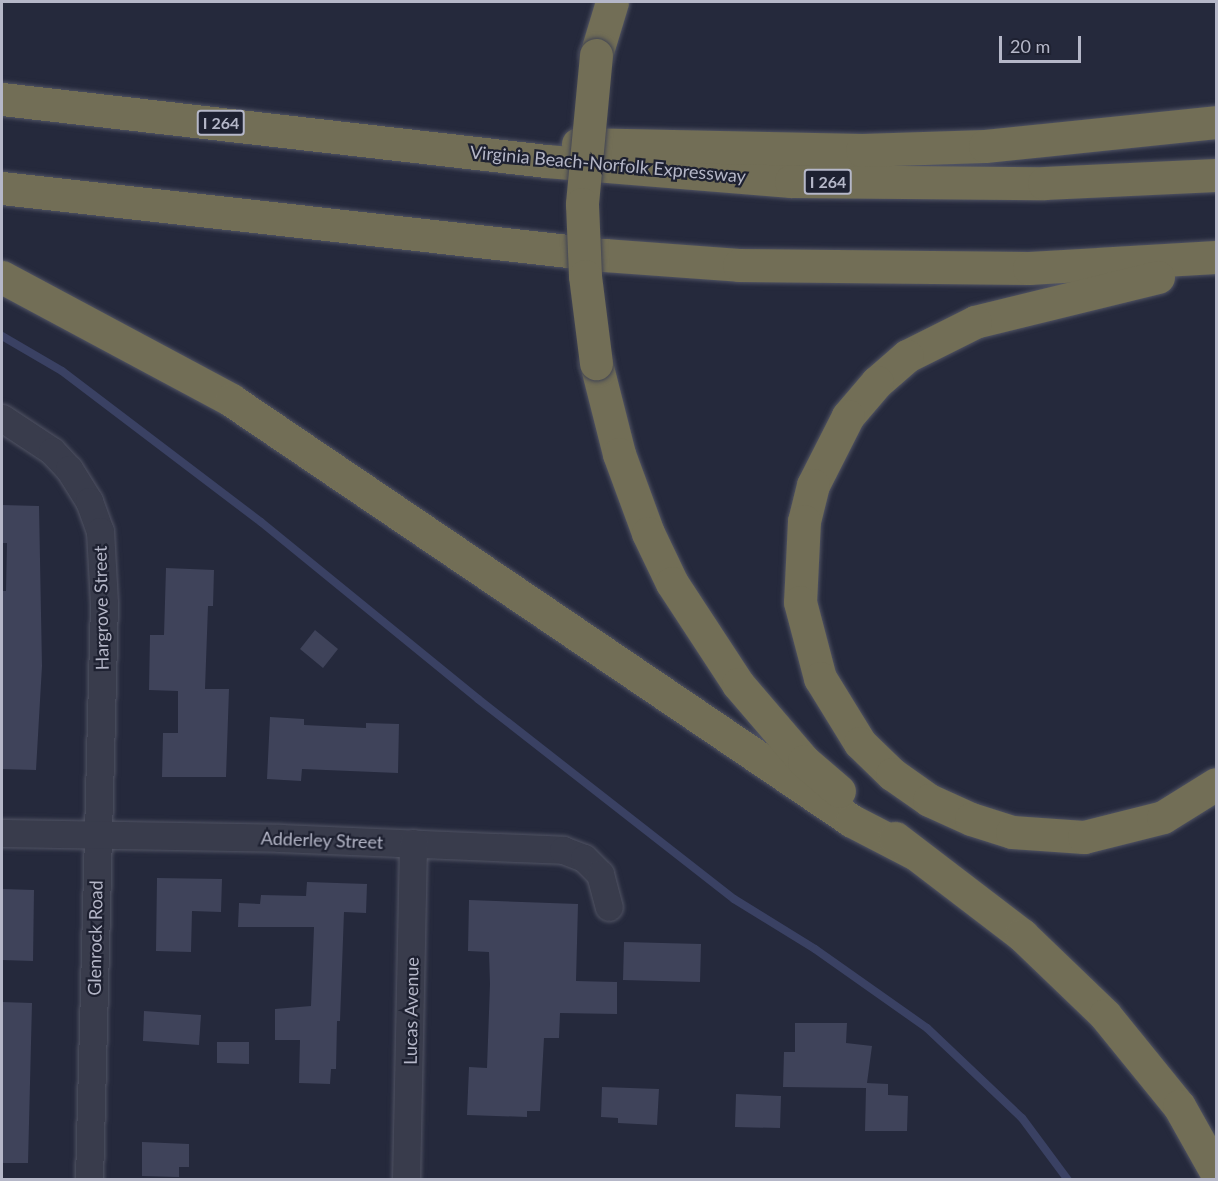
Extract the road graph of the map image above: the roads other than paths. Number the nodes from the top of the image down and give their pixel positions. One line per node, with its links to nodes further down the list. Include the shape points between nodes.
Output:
1 (612, 2): 16 (highway, bridge, via 596,55 582,204 585,276 596,363 619,454 648,532 708,643 804,761)
2 (2, 99): 4 (highway, Virginia Beach-Norfolk Expressway / I 264)
3 (1216, 122): 4 (highway, via 985,146 873,150 606,143)
4 (441, 148): 5 (highway, Virginia Beach-Norfolk Expressway / I 264, via 546,161 791,181 1044,183)
5 (1216, 175)
6 (2, 188): 7 (highway, via 604,255 739,265 1029,268)
7 (1216, 257)
8 (1216, 264): 12 (highway, via 975,322 907,356 877,381 848,417 830,448 813,485 799,561 800,602 820,678 860,742 892,774 930,800 1012,832 1084,837 1163,817)
9 (2, 277): 16 (highway, via 231,400 852,821)
10 (2, 418): 11 (street, Hargrove Street, via 52,451 89,501 100,531 104,603)
11 (101, 696): 14 (street, Glenrock Road)
12 (1216, 784)
13 (2, 832): 14 (street, Adderley Street)
14 (97, 835): 15 (street, Adderley Street); 19 (street, Glenrock Road)
15 (413, 843): 17 (street, Adderley Street, via 563,850 584,858 600,874); 20 (street, Lucas Avenue)
16 (912, 852): 18 (highway, via 1022,935 1105,1015 1179,1106)
17 (609, 907)
18 (1216, 1172)
19 (88, 1179)
20 (406, 1179)

